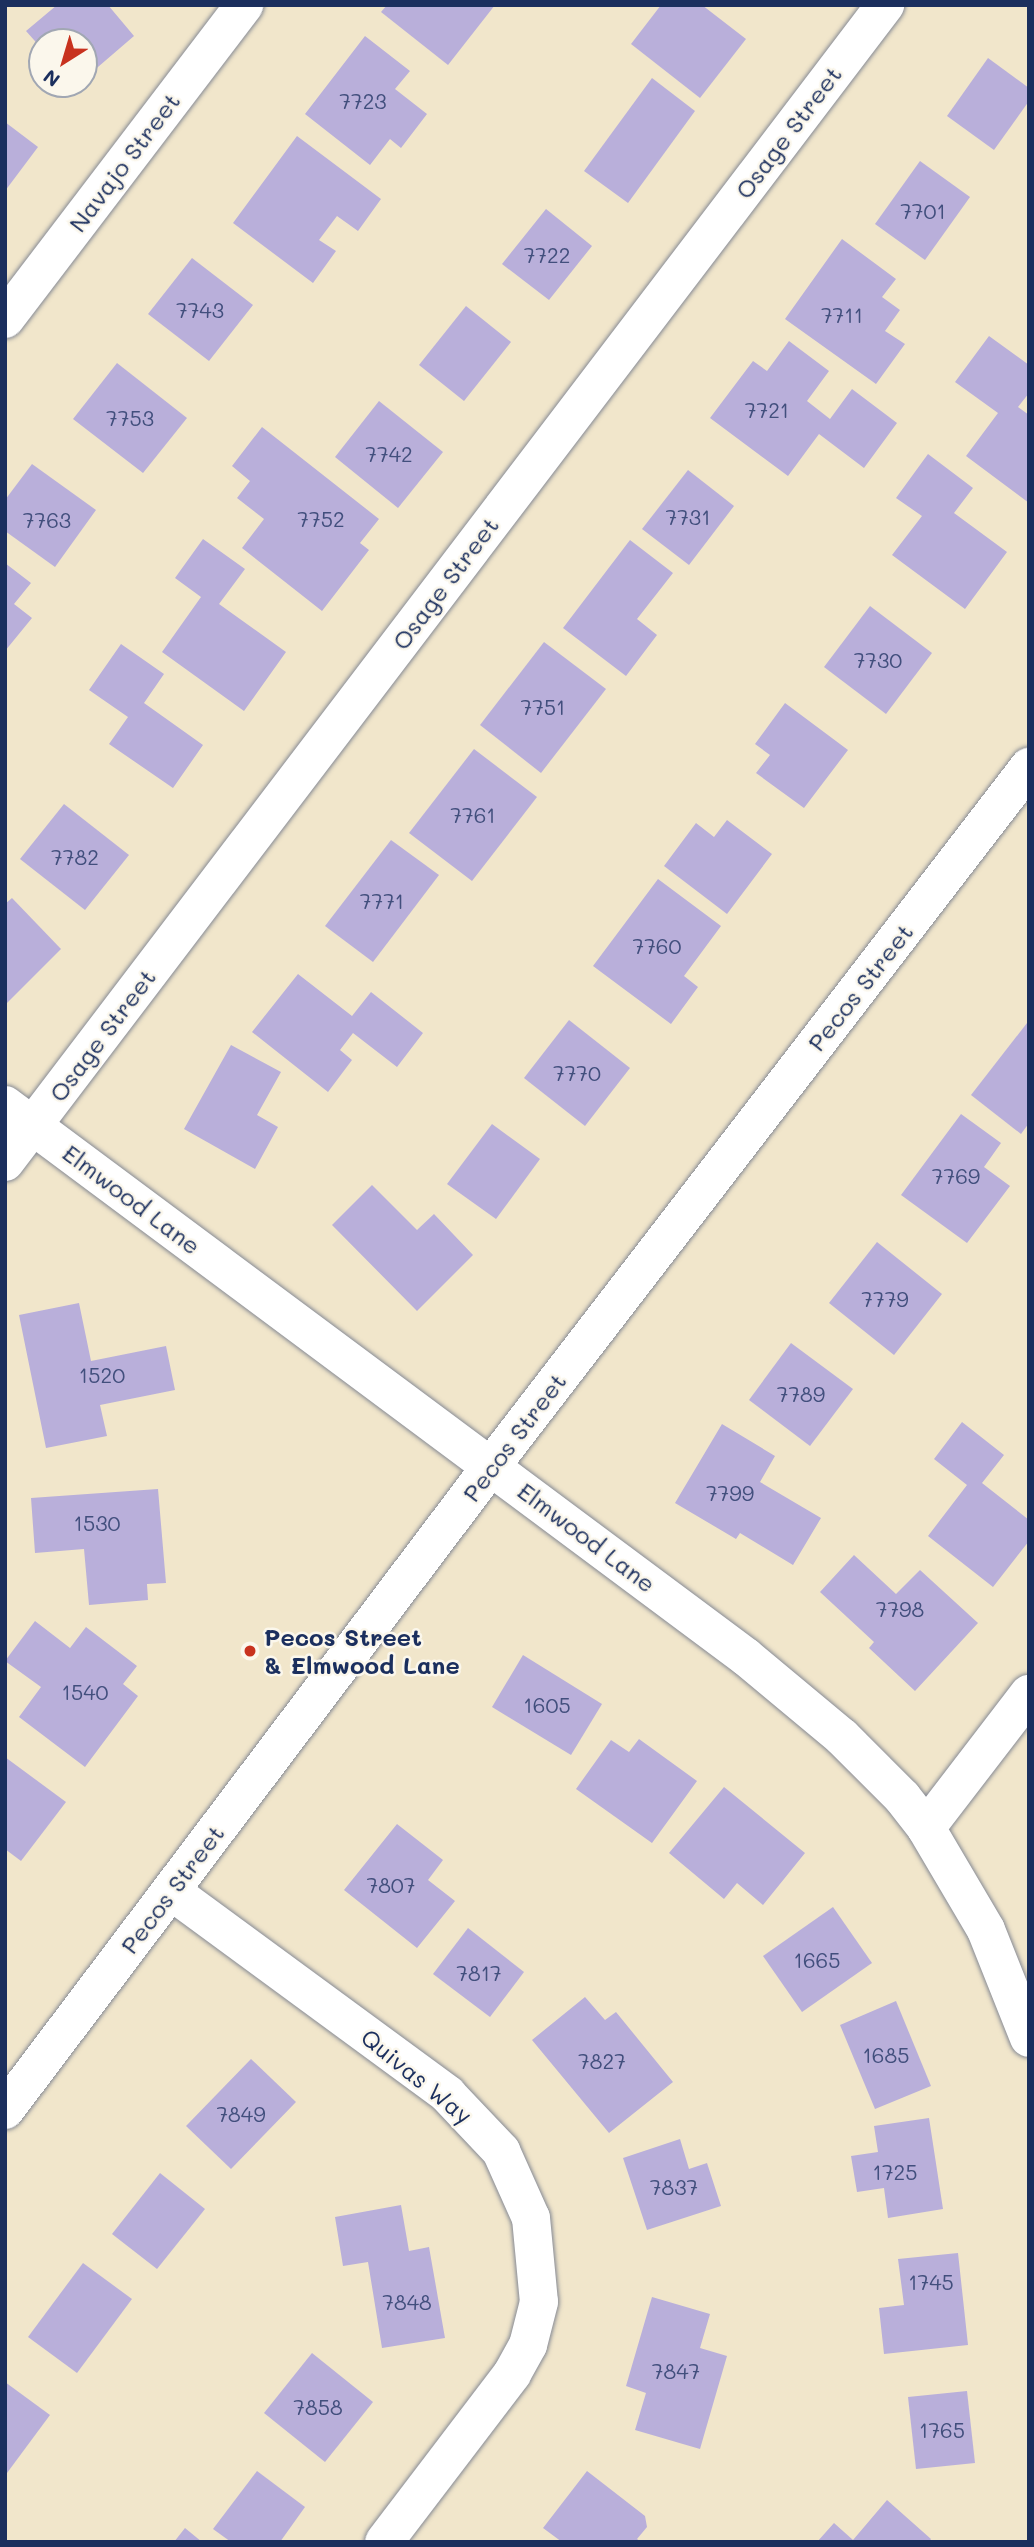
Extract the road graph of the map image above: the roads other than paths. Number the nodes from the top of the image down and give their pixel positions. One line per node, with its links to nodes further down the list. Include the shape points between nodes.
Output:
1 (244, 5): 3 (street, Navajo Street)
2 (885, 5): 5 (street, Osage Street)
3 (5, 319)
4 (1029, 767): 7 (street, Pecos Street)
5 (19, 1115): 6 (street, Osage Street); 7 (street, Elmwood Lane)
6 (5, 1162)
7 (492, 1465): 9 (street, Elmwood Lane, via 821,1719 902,1797); 10 (street, Pecos Street)
8 (1029, 1694): 9 (street)
9 (926, 1828): 11 (street, Elmwood Lane, via 986,1930)
10 (171, 1891): 12 (street, Pecos Street); 13 (street, Quivas Way, via 447,2094 501,2151 531,2218 540,2302 528,2345 512,2374)
11 (1029, 2038)
12 (5, 2110)
13 (384, 2542)

